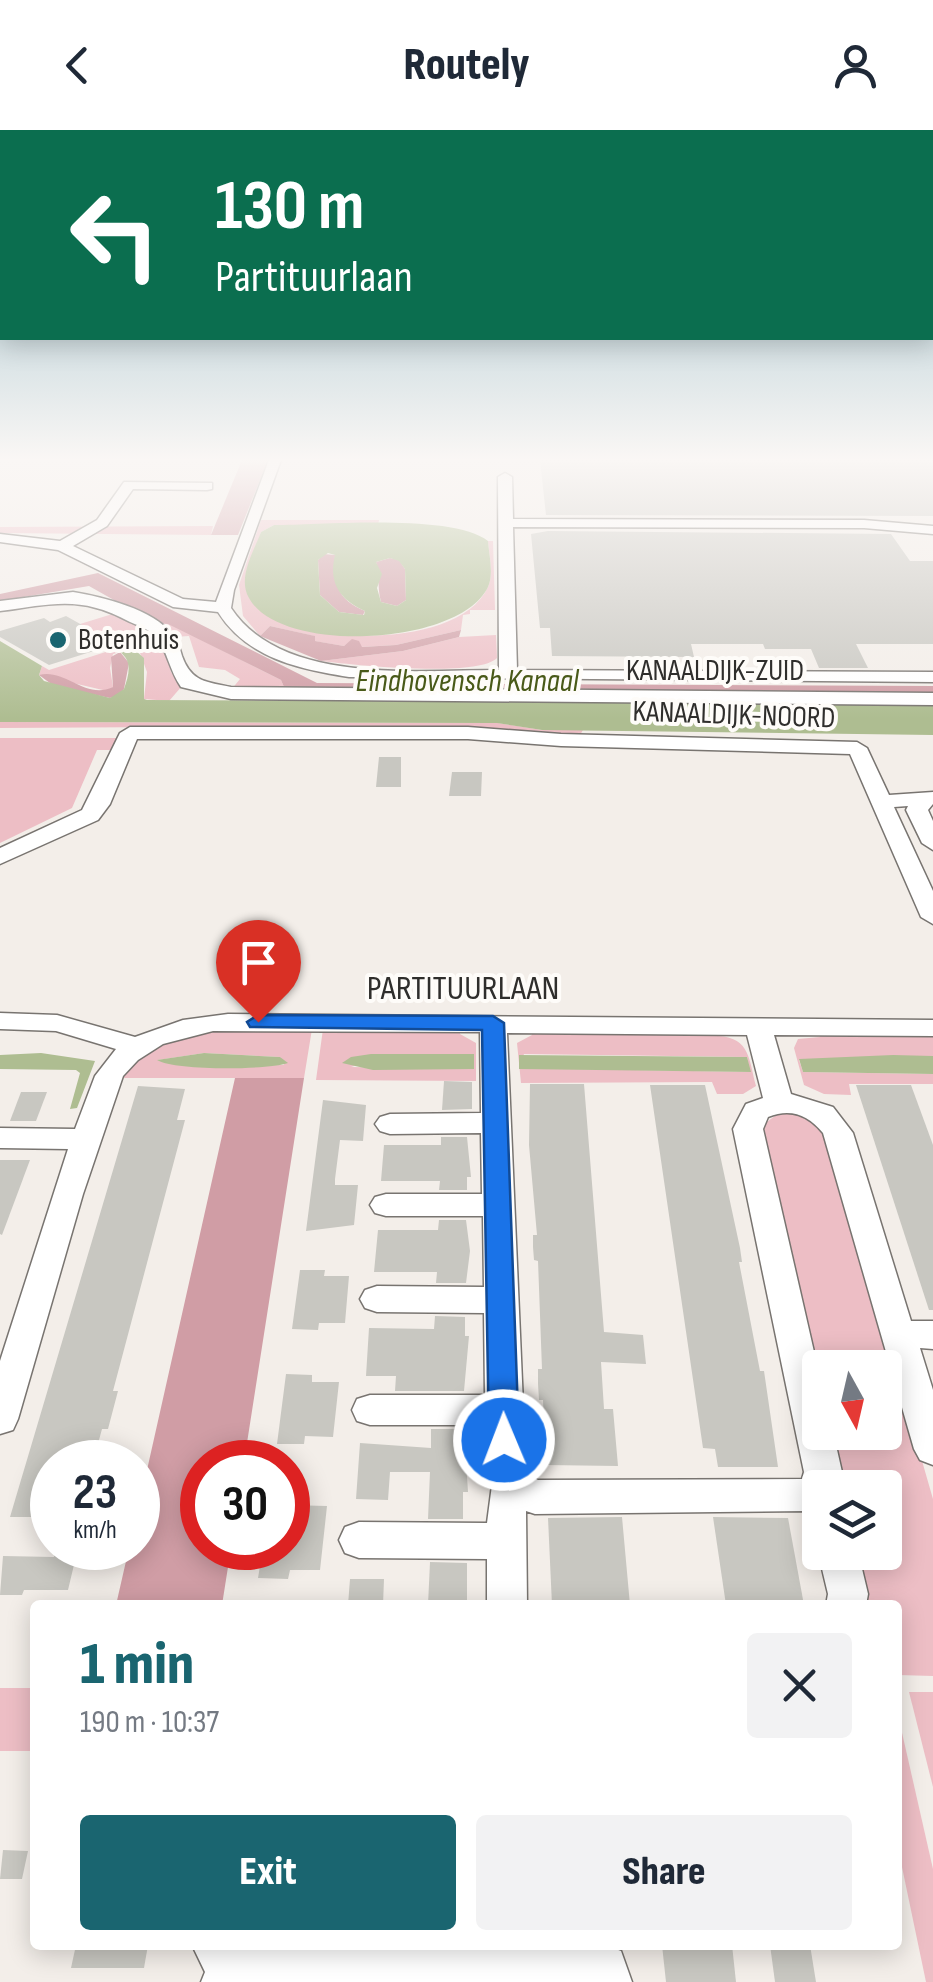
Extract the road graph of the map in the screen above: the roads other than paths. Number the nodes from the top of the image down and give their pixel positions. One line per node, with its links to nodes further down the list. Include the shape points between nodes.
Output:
1 (62, 546): 5 (street, via 179,604)
2 (242, 546): 5 (street)
3 (508, 546): 6 (street)
4 (0, 606): 8 (street, KANAALDIJK-ZUID, via 73,597 106,602 159,630 188,683 230,693)
5 (224, 608): 6 (street, via 242,634 306,665)
6 (508, 675): 7 (street)
7 (933, 677)
8 (933, 699)
9 (927, 800): 10 (street); 11 (street, via 917,810)
10 (880, 802): 12 (street, KANAALDIJK-NOORD, via 857,748 468,732 130,733 90,815); 13 (street)
11 (933, 843)
12 (0, 856)
13 (933, 917)
14 (0, 1021): 18 (street, via 56,1023)
15 (493, 1023): 16 (street, PARTITUURLAAN); 18 (street, PARTITUURLAAN, via 204,1023); 20 (street)
16 (767, 1027): 17 (street, PARTITUURLAAN); 19 (street)
17 (933, 1028)
18 (136, 1046): 23 (street, via 113,1067)
19 (787, 1104): 28 (street, via 832,1120); 33 (street, via 756,1111 748,1129)
20 (496, 1123): 21 (street); 25 (street)
21 (390, 1124)
22 (0, 1138): 23 (street)
23 (86, 1139): 31 (street)
24 (386, 1205): 25 (street)
25 (498, 1205): 27 (street)
26 (377, 1300): 27 (street)
27 (500, 1300): 30 (street)
28 (916, 1334): 32 (street)
29 (370, 1410): 30 (street)
30 (503, 1410): 34 (street)
31 (0, 1419)
32 (933, 1450)
33 (823, 1470)
34 (511, 1485): 35 (street, via 535,1497); 37 (street)
35 (802, 1497)
36 (359, 1540): 37 (street)
37 (506, 1541): 39 (street)
38 (842, 1570): 40 (street)
39 (507, 1600)
40 (847, 1600)
41 (608, 1965): 42 (street, via 264,1958)
42 (225, 1966)

